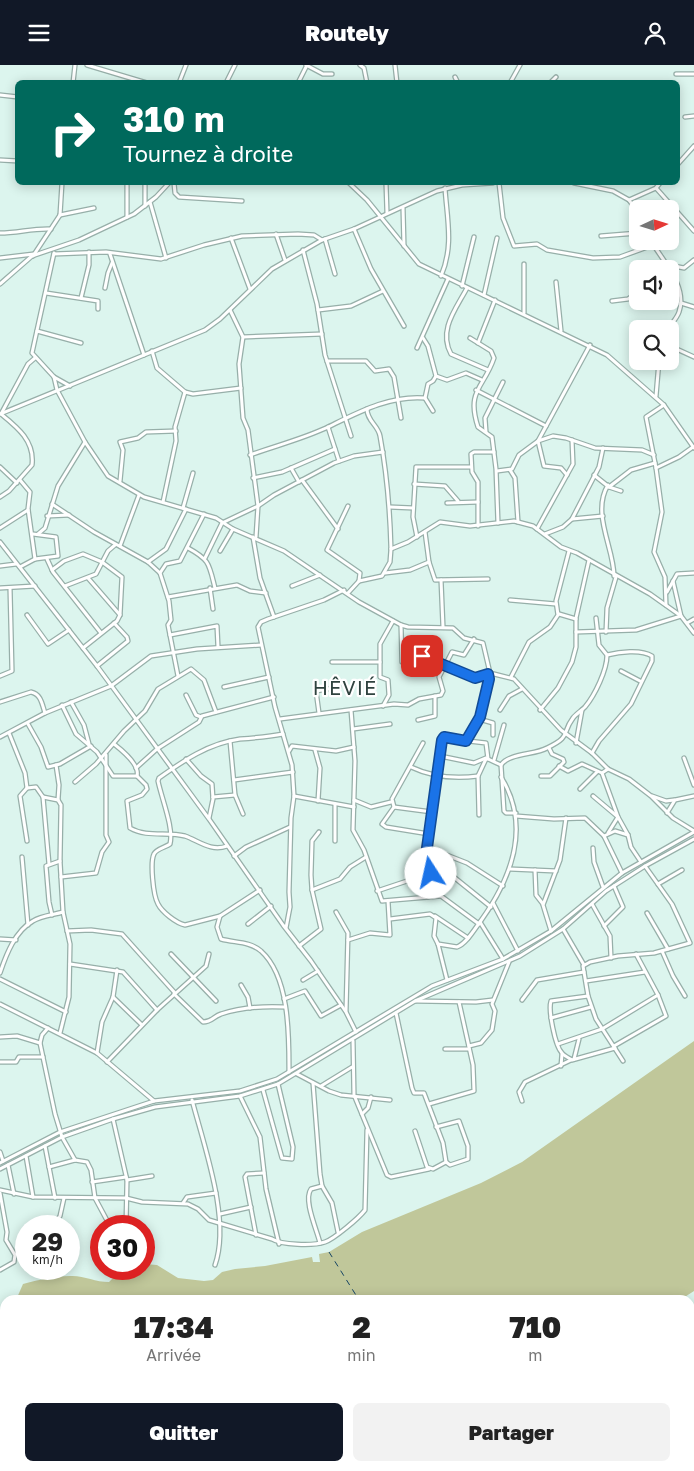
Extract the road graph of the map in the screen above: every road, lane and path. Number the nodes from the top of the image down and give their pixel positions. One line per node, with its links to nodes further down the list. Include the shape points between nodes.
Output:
1 (75, 65): 14 (street)
2 (87, 65): 15 (street)
3 (186, 65): 16 (street)
4 (234, 65): 17 (street)
5 (306, 65): 9 (street, via 323,74); 18 (street)
6 (360, 65): 19 (street, via 364,68)
7 (395, 65): 20 (street)
8 (520, 65): 22 (street)
9 (332, 74)
10 (676, 74): 11 (street)
11 (694, 74)
12 (455, 77): 21 (street)
13 (556, 77): 23 (street)
14 (73, 80)
15 (137, 80)
16 (181, 80)
17 (227, 80)
18 (299, 80)
19 (366, 80)
20 (397, 80)
21 (456, 80)
22 (512, 80)
23 (553, 80)
24 (0, 95): 25 (street)
25 (15, 97)
26 (694, 116): 27 (street)
27 (685, 117)
28 (694, 146): 31 (street)
29 (0, 160): 30 (street)
30 (15, 161)
31 (680, 162)
32 (62, 185): 52 (street)
33 (127, 185): 53 (street)
34 (145, 185): 48 (street)
35 (167, 185): 47 (street)
36 (174, 185): 46 (street, via 179,197)
37 (351, 185): 54 (street, via 368,200)
38 (386, 185): 51 (street)
39 (451, 185): 43 (street)
40 (499, 185): 68 (street, via 502,212 514,246 537,244 547,250 593,258 620,257)
41 (584, 185): 45 (street, via 613,191)
42 (658, 185): 44 (street)
43 (445, 188): 50 (street); 83 (street, via 450,241)
44 (656, 188): 45 (street); 57 (street)
45 (629, 199)
46 (242, 201)
47 (150, 202): 48 (street); 75 (street)
48 (145, 206): 53 (street)
49 (94, 208): 52 (street)
50 (403, 208): 51 (street); 66 (street)
51 (387, 213): 54 (street)
52 (60, 215): 55 (street)
53 (128, 217): 70 (street)
54 (379, 217): 56 (street); 66 (street)
55 (51, 229): 58 (street); 73 (street)
56 (354, 229): 65 (street); 91 (street)
57 (694, 231)
58 (0, 233)
59 (276, 234): 63 (street); 65 (street, via 314,235); 76 (street)
60 (629, 234): 61 (street)
61 (602, 236)
62 (474, 237): 87 (street)
63 (231, 238): 75 (street); 90 (street)
64 (497, 238): 93 (street)
65 (324, 239): 67 (street); 82 (street)
66 (404, 246): 83 (street, via 418,264)
67 (303, 250): 76 (street); 103 (street)
68 (636, 250)
69 (657, 250): 77 (street)
70 (54, 252): 71 (street); 73 (street); 92 (street)
71 (88, 252): 72 (street); 94 (street)
72 (110, 254): 75 (street); 79 (street)
73 (33, 255): 74 (street); 86 (street)
74 (0, 258)
75 (166, 258)
76 (284, 260): 90 (street)
77 (665, 260)
78 (694, 260): 81 (street, via 684,268)
79 (112, 263): 88 (street); 119 (street)
80 (524, 264): 104 (street)
81 (679, 267)
82 (335, 274)
83 (441, 276): 84 (street)
84 (448, 279): 87 (street); 112 (street)
85 (556, 282): 108 (street)
86 (0, 284)
87 (462, 286): 89 (street)
88 (105, 288)
89 (467, 288): 93 (street); 123 (street, via 445,337 451,354)
90 (250, 289): 102 (street)
91 (383, 291): 103 (street, via 352,306); 106 (street)
92 (45, 293): 94 (street); 107 (street)
93 (484, 295): 97 (street)
94 (81, 298): 101 (street, via 98,301)
95 (629, 298): 98 (street)
96 (679, 298): 99 (street)
97 (495, 300): 104 (street); 114 (street)
98 (612, 301)
99 (681, 303): 100 (street); 105 (street)
100 (694, 307)
101 (98, 309)
102 (230, 310): 110 (street); 117 (street, via 205,330)
103 (318, 310): 109 (street)
104 (524, 313): 108 (street)
105 (674, 320)
106 (404, 326)
107 (37, 331): 113 (street); 121 (street, via 32,350)
108 (562, 332): 115 (street)
109 (322, 334): 110 (street); 122 (street)
110 (243, 337): 130 (street, via 239,364)
111 (470, 338): 114 (street)
112 (423, 339): 116 (street); 125 (street)
113 (80, 343)
114 (478, 343): 123 (street, via 493,354)
115 (590, 345): 134 (street, via 607,355); 144 (street)
116 (417, 348)
117 (152, 351): 119 (street); 133 (street, via 157,368)
118 (679, 351): 120 (street)
119 (144, 355): 129 (street)
120 (694, 357)
121 (35, 358): 126 (street); 141 (street, via 28,364)
122 (327, 361): 136 (street, via 366,361 375,371 389,369 394,377); 142 (street)
123 (488, 370): 127 (street)
124 (658, 370): 134 (street)
125 (436, 376): 127 (street, via 447,380 466,373); 135 (street, via 428,384)
126 (54, 377): 129 (street); 131 (street)
127 (482, 380): 132 (street)
128 (503, 382): 137 (street)
129 (71, 386): 131 (street)
130 (241, 388): 133 (street, via 193,394); 157 (street)
131 (57, 390): 141 (street); 151 (street)
132 (476, 390): 137 (street); 147 (street, via 475,419 478,427)
133 (185, 392): 146 (street)
134 (656, 397): 138 (street)
135 (425, 398): 136 (street); 140 (street)
136 (398, 400): 139 (street); 143 (street)
137 (494, 400): 144 (street); 147 (street, via 485,418)
138 (664, 405): 152 (street); 158 (street, via 646,417)
139 (367, 409): 142 (street); 155 (street, via 369,418 379,431)
140 (434, 411)
141 (0, 414): 171 (street, via 19,429 30,445 32,465)
142 (346, 417): 145 (street); 148 (street)
143 (401, 418)
144 (546, 426): 150 (street)
145 (328, 427): 154 (street); 157 (street)
146 (176, 431): 172 (street, via 146,432 138,438 120,442 123,450); 181 (street)
147 (486, 432): 156 (street, via 492,437)
148 (351, 436)
149 (572, 440): 150 (street, via 557,436); 153 (street); 168 (street, via 573,464)
150 (538, 441): 165 (street, via 518,457); 168 (street, via 544,466 561,468)
151 (85, 442): 172 (street, via 105,473); 184 (street, via 58,486)
152 (694, 447): 164 (street)
153 (603, 448): 158 (street, via 642,450); 169 (street)
154 (335, 449): 159 (street); 163 (street)
155 (383, 452): 159 (street); 187 (street)
156 (494, 452): 162 (street, via 472,452); 166 (street)
157 (250, 455): 170 (street)
158 (654, 455): 160 (street)
159 (339, 461): 173 (street)
160 (655, 463): 164 (street); 176 (street, via 631,470)
161 (0, 467): 174 (street)
162 (471, 467): 175 (street, via 417,467); 182 (street, via 478,482)
163 (291, 468): 170 (street); 173 (street)
164 (656, 468): 244 (street, via 662,512 654,552 665,577)
165 (510, 470): 166 (street); 196 (street, via 515,478)
166 (496, 471): 198 (street)
167 (193, 473): 188 (street)
168 (567, 475): 203 (street)
169 (594, 475): 176 (street); 195 (street)
170 (253, 478): 186 (street)
171 (20, 480): 174 (street); 190 (street, via 30,492)
172 (120, 481): 178 (street)
173 (301, 481): 186 (street); 202 (street)
174 (17, 483): 179 (street)
175 (414, 484): 180 (street, via 445,486); 189 (street)
176 (608, 486): 177 (street); 194 (street, via 603,499)
177 (621, 491)
178 (139, 495): 181 (street); 211 (street)
179 (0, 497)
180 (458, 501): 182 (street); 183 (street)
181 (163, 502): 188 (street)
182 (478, 502): 199 (street)
183 (447, 503)
184 (52, 504): 192 (street); 193 (street)
185 (348, 505): 202 (street)
186 (258, 506): 197 (street); 208 (street)
187 (390, 507): 189 (street); 213 (street)
188 (184, 508): 191 (street); 221 (street, via 166,549)
189 (414, 508): 209 (street)
190 (28, 509): 200 (street); 205 (street)
191 (204, 514): 197 (street, via 216,517); 212 (street)
192 (70, 515): 193 (street); 211 (street)
193 (47, 516): 206 (street, via 45,528)
194 (603, 516): 195 (street); 231 (street)
195 (572, 519): 207 (street, via 563,527)
196 (518, 521): 198 (street); 203 (street)
197 (222, 523): 201 (street); 216 (street)
198 (498, 523): 199 (street)
199 (478, 526): 204 (street, via 440,522)
200 (0, 528)
201 (233, 529): 208 (street); 214 (street)
202 (338, 529): 235 (street, via 327,550 360,573)
203 (538, 529): 207 (street)
204 (425, 532): 209 (street); 222 (street)
205 (32, 534): 206 (street); 217 (street)
206 (38, 534): 218 (street, via 58,539 58,556)
207 (544, 534): 215 (street)
208 (254, 537): 230 (street, via 295,557); 245 (street, via 260,579)
209 (417, 537): 213 (street)
210 (0, 542): 223 (street)
211 (117, 545): 220 (street, via 110,547); 221 (street)
212 (188, 548): 216 (street); 227 (street, via 180,561 166,564)
213 (391, 549): 228 (street)
214 (220, 551)
215 (569, 551): 219 (street); 249 (street)
216 (205, 558): 242 (street)
217 (36, 559): 218 (street); 225 (street)
218 (47, 559): 226 (street)
219 (589, 560): 231 (street); 258 (street)
220 (102, 562): 226 (street, via 83,554); 232 (street, via 99,571); 254 (street, via 122,577)
221 (148, 562): 227 (street)
222 (430, 562): 228 (street, via 410,570); 234 (street, via 434,577)
223 (16, 564): 224 (street); 225 (street)
224 (0, 565)
225 (20, 567): 237 (street)
226 (52, 570): 238 (street)
227 (160, 573): 247 (street)
228 (385, 573): 235 (street, via 380,578)
229 (694, 573): 236 (street, via 677,574)
230 (321, 575): 239 (street); 243 (street)
231 (615, 576): 250 (street); 268 (street, via 607,608)
232 (88, 578): 238 (street); 254 (street)
233 (488, 579): 234 (street)
234 (441, 580): 264 (street)
235 (359, 581): 246 (street)
236 (674, 581): 244 (street); 256 (street)
237 (36, 586): 241 (street); 265 (street)
238 (65, 586): 269 (street)
239 (292, 586)
240 (0, 588): 241 (street)
241 (10, 588): 284 (street, via 12,671)
242 (213, 588): 245 (street, via 237,585); 247 (street); 251 (street)
243 (344, 591): 246 (street); 255 (street)
244 (666, 592): 250 (street)
245 (266, 593): 255 (street)
246 (348, 593): 260 (street)
247 (168, 597): 271 (street)
248 (510, 601): 249 (street)
249 (556, 604): 252 (street)
250 (666, 605): 256 (street)
251 (213, 609)
252 (558, 614): 258 (street); 287 (street, via 550,627 528,642)
253 (27, 615): 265 (street, via 48,644)
254 (120, 615): 261 (street)
255 (274, 617): 273 (street, via 259,624)
256 (681, 617): 262 (street); 268 (street, via 648,628)
257 (596, 618): 267 (street)
258 (576, 619): 266 (street)
259 (694, 619): 262 (street)
260 (393, 621): 263 (street); 279 (street, via 381,639)
261 (114, 623): 269 (street); 280 (street, via 128,641)
262 (687, 623): 270 (street)
263 (401, 625): 264 (street); 281 (street, via 402,662 422,656)
264 (443, 627): 272 (street, via 453,628 464,638)
265 (69, 630): 275 (street)
266 (576, 632): 267 (street); 303 (street, via 572,662 558,688)
267 (598, 632): 268 (street); 277 (street, via 599,645)
268 (606, 632)
269 (101, 633): 275 (street)
270 (694, 633)
271 (170, 635): 274 (street, via 217,627); 276 (street)
272 (474, 639): 281 (street, via 464,655 451,652); 283 (street, via 484,644)
273 (261, 645): 274 (street); 286 (street)
274 (218, 647): 276 (street)
275 (83, 648): 280 (street)
276 (173, 653): 285 (street); 289 (street, via 151,657)
277 (607, 655): 288 (street, via 618,652 650,655 652,661); 300 (street, via 606,671)
278 (332, 662): 279 (street)
279 (380, 662): 299 (street, via 381,678 388,680 390,693)
280 (97, 666): 289 (street)
281 (444, 667): 283 (street, via 475,678); 294 (street, via 439,679 443,693)
282 (621, 671): 288 (street)
283 (489, 674): 287 (street); 309 (street)
284 (0, 676)
285 (178, 676): 305 (street, via 195,670 204,680); 310 (street, via 158,689)
286 (270, 677): 290 (street); 295 (street)
287 (511, 677): 292 (street)
288 (640, 681): 332 (street, via 631,704)
289 (111, 685): 297 (street); 310 (street)
290 (224, 687)
291 (339, 687): 306 (street, via 316,691)
292 (522, 689): 302 (street, via 509,696); 303 (street)
293 (186, 695): 307 (street, via 196,715)
294 (434, 696): 299 (street, via 408,705); 311 (street, via 435,716)
295 (274, 697): 305 (street); 308 (street)
296 (0, 702): 304 (street, via 31,692 40,698)
297 (71, 702): 298 (street); 326 (street, via 84,725)
298 (62, 705): 304 (street); 326 (street, via 76,734)
299 (383, 707): 301 (street)
300 (582, 709): 319 (street, via 572,719); 324 (street)
301 (351, 710): 306 (street); 315 (street)
302 (500, 710)
303 (540, 710): 319 (street)
304 (45, 713): 312 (street)
305 (216, 713): 307 (street)
306 (319, 713): 308 (street)
307 (201, 717): 329 (street, via 199,722)
308 (280, 719): 317 (street)
309 (479, 719): 318 (street, via 493,723); 322 (street)
310 (136, 720): 325 (street); 329 (street)
311 (418, 720)
312 (28, 724): 316 (street); 341 (street, via 41,747 46,766)
313 (390, 724): 315 (street)
314 (504, 725): 339 (street)
315 (353, 729): 327 (street)
316 (9, 733): 320 (street); 360 (street)
317 (283, 734): 321 (street); 331 (street)
318 (493, 735)
319 (567, 735): 324 (street); 328 (street)
320 (0, 737)
321 (230, 741): 338 (street); 357 (street)
322 (466, 741): 334 (street, via 442,738); 335 (street, via 488,744)
323 (424, 743): 345 (street)
324 (576, 743): 332 (street)
325 (114, 744): 333 (street); 346 (street)
326 (90, 745): 337 (street); 341 (street)
327 (354, 747): 330 (street, via 336,751); 370 (street)
328 (549, 748): 343 (street, via 506,760); 344 (street, via 552,754 563,759)
329 (157, 749): 346 (street); 347 (street)
330 (315, 750): 331 (street, via 292,746); 372 (street, via 320,768)
331 (288, 751): 349 (street)
332 (592, 753): 340 (street)
333 (106, 755): 337 (street); 342 (street)
334 (440, 756): 335 (street, via 474,763); 352 (street)
335 (487, 758): 339 (street); 354 (street)
336 (684, 758): 359 (street)
337 (101, 759): 342 (street); 358 (street)
338 (186, 759): 347 (street); 368 (street, via 211,782)
339 (494, 761): 343 (street)
340 (600, 761): 348 (street); 351 (street)
341 (56, 765): 369 (street)
342 (105, 765): 353 (street, via 116,777); 413 (street, via 106,835 109,842 94,874)
343 (501, 765): 356 (street)
344 (560, 766): 350 (street, via 568,771 582,764); 355 (street, via 550,776)
345 (410, 767): 352 (street); 373 (street)
346 (136, 768): 353 (street)
347 (172, 769): 385 (street); 391 (street, via 158,781)
348 (608, 769): 351 (street); 365 (street, via 629,779)
349 (293, 772): 357 (street); 363 (street)
350 (597, 772): 351 (street); 361 (street)
351 (602, 772): 377 (street)
352 (438, 775): 354 (street, via 464,779); 378 (street)
353 (137, 776): 391 (street, via 147,789 142,795 127,801 130,829)
354 (478, 776): 382 (street)
355 (541, 776)
356 (501, 777): 381 (street, via 513,799); 381 (street, via 504,811)
357 (234, 780): 362 (street)
358 (76, 781)
359 (694, 785)
360 (27, 788): 367 (street, via 37,788); 395 (street, via 20,796)
361 (580, 789)
362 (235, 795): 368 (street); 380 (street)
363 (294, 796): 372 (street); 386 (street)
364 (593, 796): 377 (street)
365 (651, 796): 371 (street); 379 (street)
366 (694, 796): 371 (street)
367 (43, 797): 369 (street); 405 (street)
368 (213, 797): 385 (street)
369 (58, 800): 403 (street, via 61,805)
370 (354, 800): 373 (street, via 371,807); 375 (street)
371 (675, 800): 379 (street)
372 (318, 801): 374 (street)
373 (391, 802): 376 (street)
374 (335, 804): 375 (street); 396 (street)
375 (354, 807): 402 (street, via 354,832)
376 (394, 807): 378 (street); 390 (street, via 382,822 383,826)
377 (614, 810): 383 (street)
378 (432, 812): 390 (street)
379 (667, 813): 387 (street)
380 (243, 814)
381 (516, 814): 384 (street); 407 (street)
382 (479, 815)
383 (618, 817): 389 (street); 392 (street)
384 (566, 818): 393 (street, via 585,818); 410 (street)
385 (209, 819): 397 (street)
386 (290, 827): 400 (street); 439 (street, via 290,913)
387 (694, 831): 404 (street)
388 (319, 832): 420 (street, via 312,841)
389 (608, 833): 392 (street, via 619,831); 393 (street)
390 (429, 834): 399 (street)
391 (171, 835): 397 (street, via 219,848); 432 (street, via 169,845 153,856 152,874 158,905 181,925)
392 (628, 835): 404 (street)
393 (604, 837): 412 (street)
394 (694, 839): 406 (street)
395 (27, 841)
396 (335, 841)
397 (227, 846): 400 (street)
398 (593, 848): 418 (street, via 594,862)
399 (427, 852): 411 (street); 416 (street, via 444,854 467,863)
400 (234, 856): 419 (street)
401 (22, 857): 437 (street)
402 (366, 857): 420 (street, via 350,867 340,879); 421 (street)
403 (60, 861): 405 (street); 413 (street)
404 (641, 863): 412 (street)
405 (49, 864): 431 (street, via 46,866 47,889)
406 (645, 866): 415 (street); 417 (street)
407 (510, 869): 408 (street); 416 (street)
408 (535, 870): 410 (street); 426 (street, via 536,895)
409 (682, 870): 415 (street)
410 (556, 871): 426 (street)
411 (431, 873): 421 (street); 422 (street)
412 (622, 873): 418 (street)
413 (61, 877): 428 (street)
414 (455, 879): 425 (street)
415 (658, 884): 449 (street, via 690,941)
416 (503, 886): 425 (street)
417 (614, 886): 424 (street); 438 (street, via 623,907)
418 (603, 887): 442 (street)
419 (260, 890): 427 (street); 432 (street)
420 (312, 890): 448 (street, via 321,929)
421 (377, 891): 423 (street, via 381,900)
422 (441, 896): 423 (street); 435 (street)
423 (388, 901): 434 (street)
424 (592, 904): 438 (street); 440 (street)
425 (492, 905): 435 (street); 450 (street)
426 (543, 905): 442 (street)
427 (271, 906): 436 (street); 439 (street)
428 (63, 912): 431 (street); 441 (street)
429 (336, 912): 446 (street, via 346,928)
430 (647, 913): 449 (street)
431 (52, 915): 437 (street)
432 (220, 916): 478 (street, via 218,935 261,951 275,972)
433 (435, 916): 434 (street); 443 (street); 447 (street, via 434,936)
434 (390, 919): 446 (street, via 390,935 370,933)
435 (479, 923): 443 (street); 458 (street)
436 (248, 924)
437 (28, 925): 445 (street)
438 (604, 926): 456 (street, via 612,941)
439 (286, 928): 448 (street)
440 (563, 929): 459 (street); 461 (street)
441 (68, 931): 460 (street); 473 (street, via 122,934)
442 (550, 931): 450 (street)
443 (468, 938): 447 (street, via 459,947)
444 (0, 939): 445 (street)
445 (16, 940): 457 (street)
446 (348, 940): 491 (street)
447 (438, 943): 470 (street)
448 (299, 947): 463 (street)
449 (668, 949): 451 (street)
450 (518, 951): 458 (street)
451 (662, 951): 454 (street); 475 (street)
452 (171, 954): 467 (street)
453 (209, 954): 467 (street, via 206,966)
454 (636, 954): 456 (street); 465 (street)
455 (0, 958): 457 (street)
456 (611, 958): 461 (street)
457 (5, 959): 466 (street)
458 (502, 959): 470 (street)
459 (509, 962): 479 (street); 482 (street)
460 (70, 964): 462 (street); 490 (street)
461 (584, 965): 464 (street)
462 (117, 970): 477 (street); 489 (street, via 123,972)
463 (318, 971): 469 (street); 485 (street)
464 (584, 972): 471 (street); 480 (street, via 537,981)
465 (645, 972): 471 (street); 474 (street)
466 (0, 973)
467 (193, 978): 473 (street); 481 (street)
468 (0, 979): 490 (street)
469 (303, 980)
470 (447, 980): 498 (street, via 411,998)
471 (586, 981): 476 (street)
472 (241, 985): 488 (street)
473 (174, 994): 488 (street, via 203,1021); 489 (street)
474 (658, 995): 496 (street); 505 (street, via 665,1017)
475 (685, 995)
476 (588, 996): 487 (street); 493 (street, via 551,1001)
477 (113, 997): 494 (street); 509 (street, via 102,1022)
478 (284, 999): 485 (street, via 305,991 321,1016); 486 (street)
479 (493, 1000): 483 (street); 506 (street, via 492,1030 482,1043)
480 (522, 1000)
481 (216, 1001)
482 (415, 1001): 483 (street); 492 (street)
483 (459, 1002): 506 (street)
484 (0, 1004): 495 (street)
485 (341, 1005): 491 (street)
486 (285, 1007): 488 (street); 518 (street)
487 (591, 1007): 493 (street); 496 (street)
488 (250, 1008)
489 (158, 1010): 494 (street)
490 (66, 1012): 497 (street)
491 (346, 1012): 498 (street)
492 (396, 1013): 501 (street); 531 (street, via 413,1091 424,1092)
493 (551, 1018): 504 (street)
494 (142, 1025): 515 (street)
495 (48, 1028): 497 (street); 502 (street)
496 (602, 1029): 500 (street); 505 (street)
497 (60, 1033): 509 (street)
498 (356, 1033): 518 (street)
499 (0, 1037): 502 (street, via 17,1036)
500 (579, 1038): 503 (street); 512 (street)
501 (353, 1041): 517 (street); 519 (street)
502 (40, 1043): 511 (street)
503 (566, 1043): 504 (street); 508 (street)
504 (558, 1044): 508 (street)
505 (614, 1047): 512 (street); 513 (street)
506 (469, 1048): 507 (street); 531 (street, via 474,1091)
507 (445, 1049)
508 (560, 1050): 510 (street)
509 (97, 1053): 515 (street)
510 (562, 1054): 512 (street); 516 (street)
511 (43, 1057): 514 (street, via 19,1057 16,1062); 537 (street)
512 (573, 1060): 516 (street)
513 (623, 1061)
514 (0, 1062)
515 (107, 1062): 529 (street)
516 (561, 1066): 530 (street, via 525,1082 519,1092)
517 (352, 1067): 522 (street); 524 (street)
518 (289, 1073): 529 (street, via 262,1086 240,1091)
519 (297, 1074): 520 (street); 521 (street)
520 (313, 1083): 522 (street); 553 (street)
521 (278, 1084): 523 (street); 523 (street, via 293,1147 292,1159 282,1158)
522 (320, 1087): 524 (street, via 341,1095)
523 (263, 1090): 525 (street)
524 (354, 1095): 526 (street); 532 (street)
525 (240, 1096): 527 (street); 549 (street, via 260,1137)
526 (371, 1097): 528 (street); 532 (street)
527 (192, 1100): 533 (street); 555 (street)
528 (390, 1100)
529 (154, 1101): 537 (street)
530 (522, 1101)
531 (429, 1104): 534 (street)
532 (362, 1114): 535 (street)
533 (114, 1119): 538 (street); 551 (street)
534 (436, 1127): 544 (street); 544 (street, via 459,1121 463,1130 470,1157 450,1165)
535 (367, 1130): 548 (street, via 389,1177); 569 (street, via 365,1210)
536 (414, 1131): 548 (street)
537 (60, 1132): 538 (street); 543 (street)
538 (62, 1137): 539 (street); 542 (street)
539 (45, 1146): 541 (street); 546 (street)
540 (0, 1152): 543 (street)
541 (26, 1156): 545 (street); 557 (street)
542 (75, 1160): 546 (street); 552 (street, via 84,1160 89,1165)
543 (1, 1162)
544 (446, 1162): 548 (street)
545 (8, 1165): 547 (street); 556 (street)
546 (49, 1167): 558 (street)
547 (0, 1169)
548 (429, 1169)
549 (264, 1173): 563 (street, via 245,1175); 572 (street)
550 (152, 1176): 551 (street)
551 (126, 1179): 552 (street); 561 (street)
552 (92, 1181): 560 (street)
553 (322, 1185): 569 (street, via 332,1203); 571 (street, via 308,1193)
554 (0, 1191): 556 (street); 574 (street, via 6,1240 15,1259)
555 (216, 1193): 562 (street, via 187,1197); 564 (street)
556 (14, 1194): 557 (street)
557 (33, 1197): 558 (street)
558 (55, 1198): 559 (street)
559 (64, 1198): 560 (street); 565 (street)
560 (95, 1198): 561 (street); 566 (street)
561 (126, 1198): 562 (street, via 142,1202); 567 (street)
562 (183, 1203): 568 (street, via 198,1209 207,1219)
563 (251, 1207): 564 (street); 570 (street)
564 (220, 1213): 568 (street)
565 (60, 1215)
566 (104, 1215)
567 (126, 1215)
568 (222, 1224): 570 (street); 573 (street)
569 (338, 1232): 571 (street)
570 (256, 1235): 572 (street)
571 (320, 1243): 572 (street)
572 (279, 1244)
573 (215, 1265)
574 (0, 1270)

